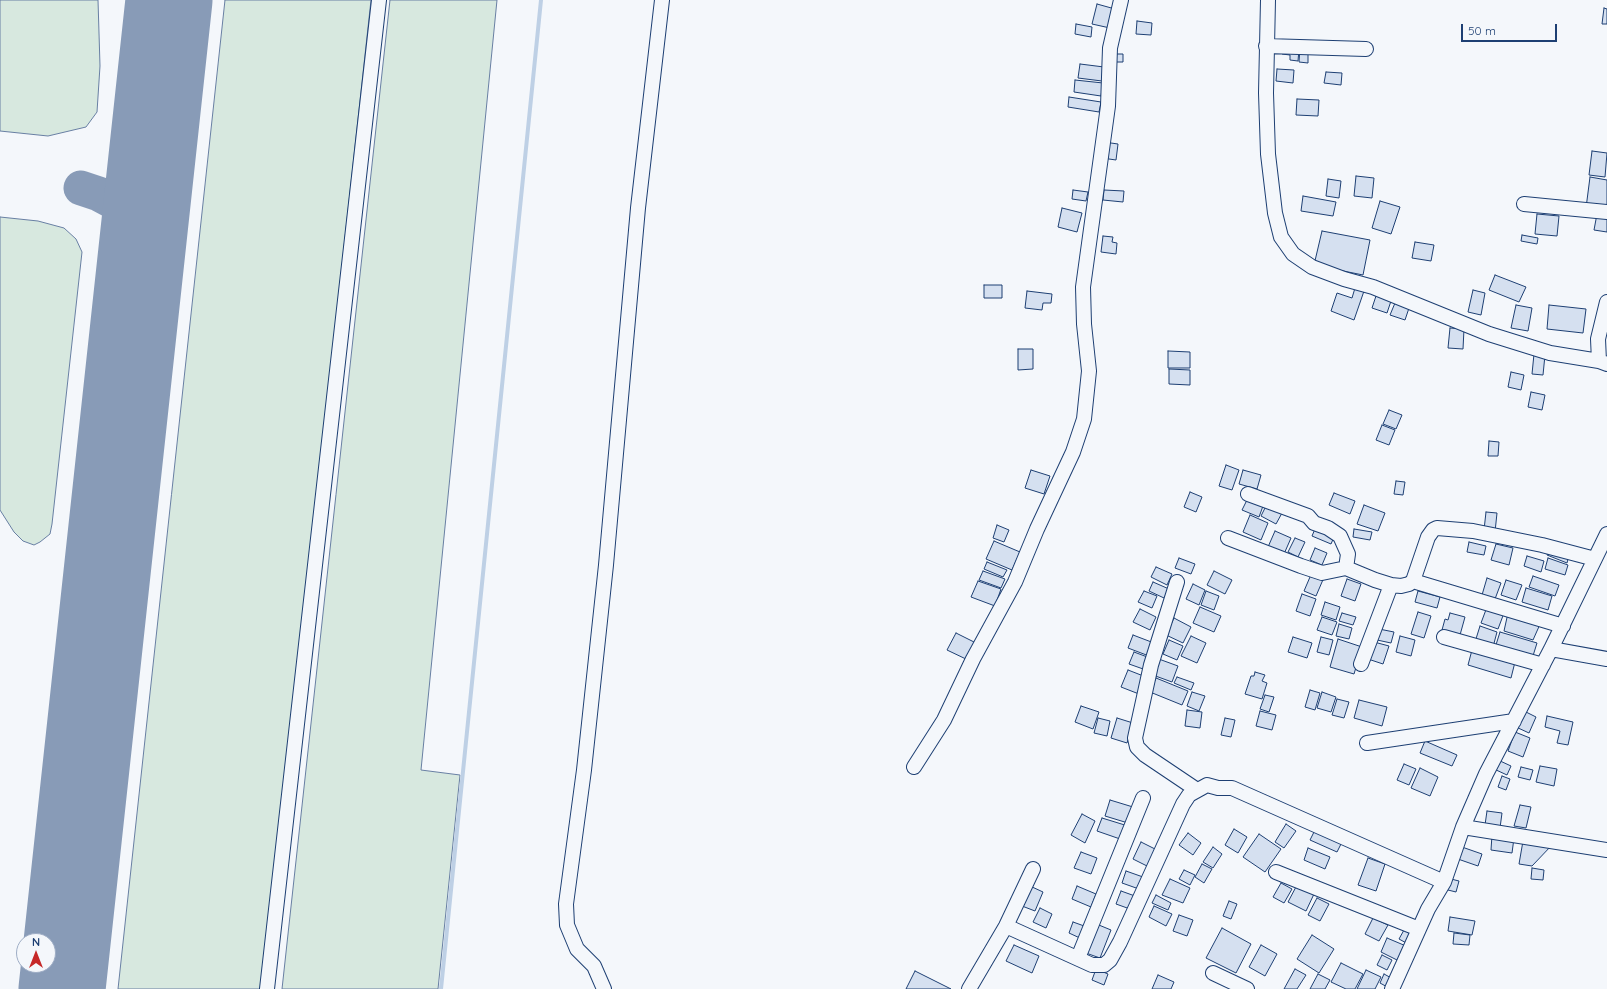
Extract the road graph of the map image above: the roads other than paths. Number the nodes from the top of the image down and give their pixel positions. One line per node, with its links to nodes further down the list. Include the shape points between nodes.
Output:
1 (379, 0): 39 (street)
2 (662, 0): 40 (street, via 638,208 605,573 584,770 566,904 567,925 577,950 594,966)
3 (1121, 0): 27 (street, via 1110,48 1108,106 1083,288 1089,370 1084,419 1073,452 1015,582 973,659 944,720)
4 (1268, 0): 5 (street)
5 (1266, 46): 6 (street); 10 (street, via 1268,154 1275,213 1281,237 1293,254 1312,267 1373,287 1489,334 1550,354)
6 (1366, 49)
7 (1524, 204): 8 (street)
8 (1607, 212)
9 (1607, 302): 10 (street, via 1598,339)
10 (1603, 362)
11 (1248, 494): 15 (street, via 1308,516 1314,523 1340,536 1348,554)
12 (1607, 534): 14 (street)
13 (1228, 538): 15 (street, via 1322,573)
14 (1595, 559): 16 (street, via 1519,540 1473,531 1437,528 1428,537); 19 (street)
15 (1346, 568): 18 (street)
16 (1413, 581): 18 (street, via 1401,586); 19 (street)
17 (1178, 582): 28 (street, via 1151,666 1135,738 1137,747 1145,755)
18 (1390, 584): 23 (street)
19 (1563, 626): 21 (street)
20 (1444, 637): 24 (street)
21 (1552, 649): 22 (street); 24 (street)
22 (1607, 659)
23 (1361, 664)
24 (1543, 665): 25 (street)
25 (1514, 721): 26 (street); 30 (street, via 1486,774)
26 (1367, 743)
27 (914, 767)
28 (1197, 790): 34 (street, via 1207,785 1232,788); 37 (street, via 1189,795 1183,804 1110,960 1104,965 1092,965)
29 (1143, 798): 37 (street)
30 (1463, 827): 31 (street); 34 (street)
31 (1607, 850)
32 (1033, 869): 35 (street)
33 (1276, 872): 36 (street)
34 (1444, 882): 36 (street)
35 (1006, 926): 37 (street); 41 (street)
36 (1419, 929): 43 (street)
37 (1078, 958)
38 (1213, 973): 42 (street)
39 (267, 989)
40 (604, 989)
41 (969, 989)
42 (1247, 989)
43 (1392, 989)

